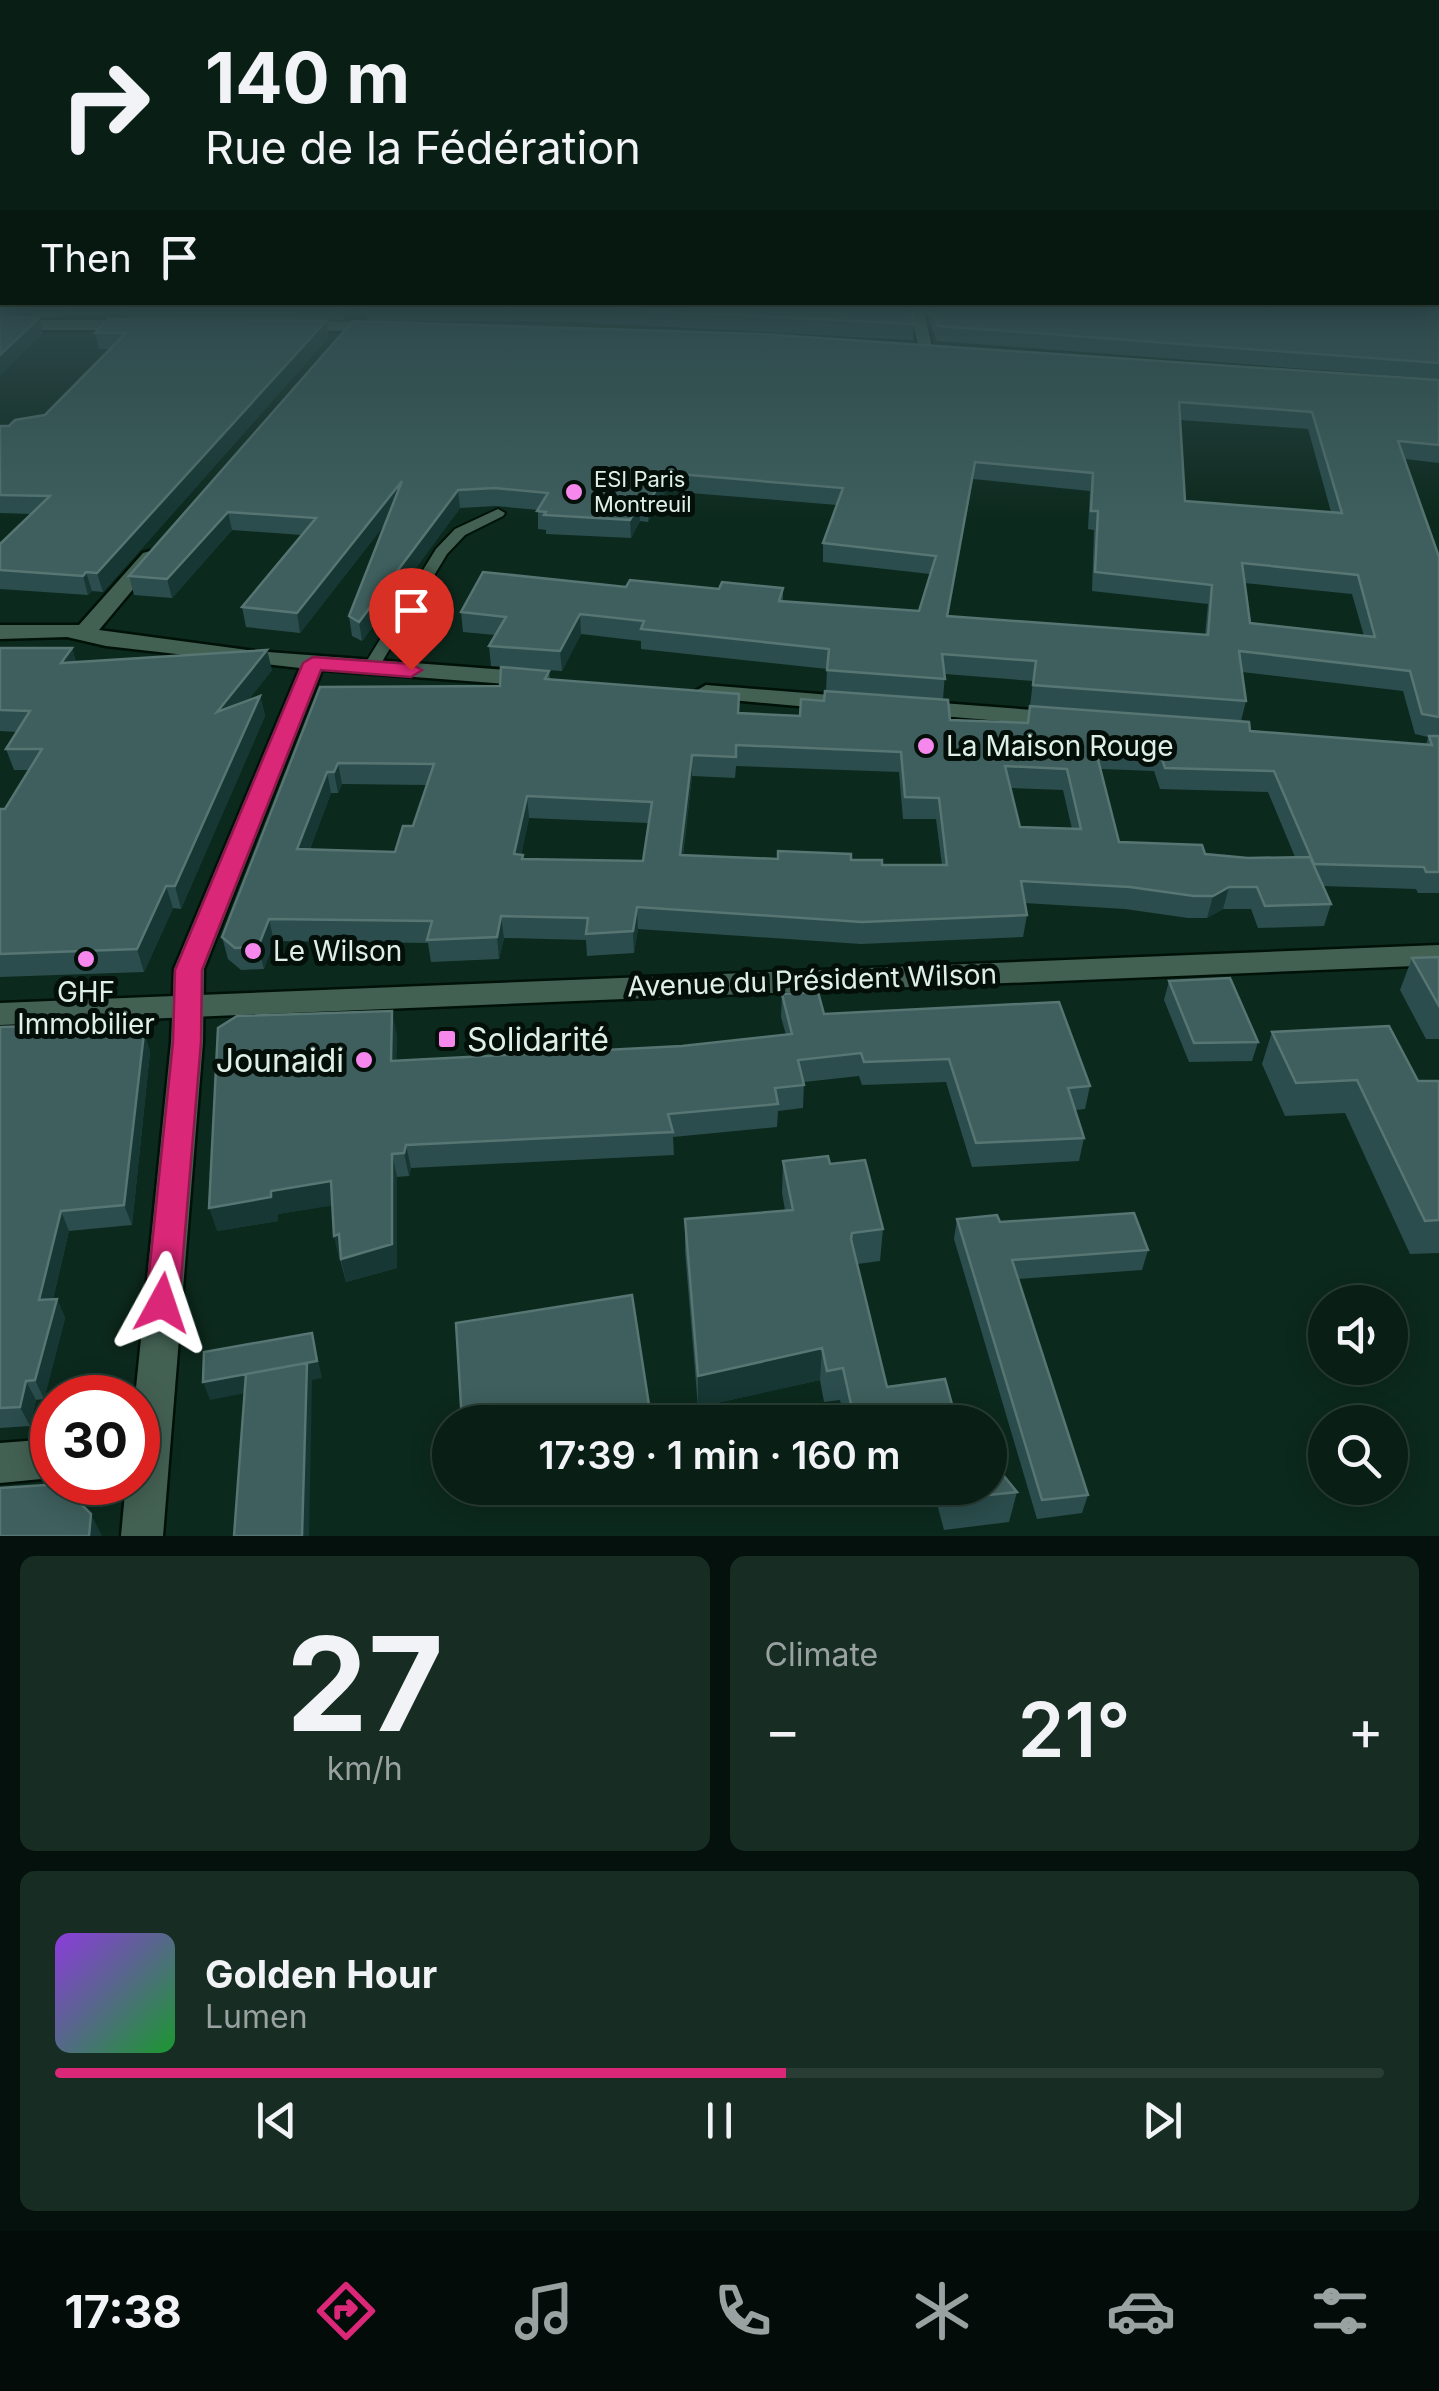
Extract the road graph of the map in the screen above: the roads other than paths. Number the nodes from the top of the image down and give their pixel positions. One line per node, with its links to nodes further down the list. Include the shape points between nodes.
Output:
1 (498, 513): 6 (lane, via 460,532 442,552)
2 (161, 544): 3 (street)
3 (86, 631): 4 (street); 5 (street, via 106,639)
4 (0, 632)
5 (313, 663): 6 (street); 13 (street, via 189,970)
6 (372, 668): 7 (street)
7 (550, 681)
8 (674, 690): 9 (street)
9 (851, 703)
10 (890, 706): 11 (street)
11 (1086, 721)
12 (1439, 954): 13 (street, Avenue du Président Wilson)
13 (186, 1006): 14 (street, Avenue du Président Wilson); 15 (street)
14 (0, 1014)
15 (151, 1375)
16 (30, 1460): 17 (street)
17 (0, 1462)
18 (142, 1505): 19 (street)
19 (142, 1536)

